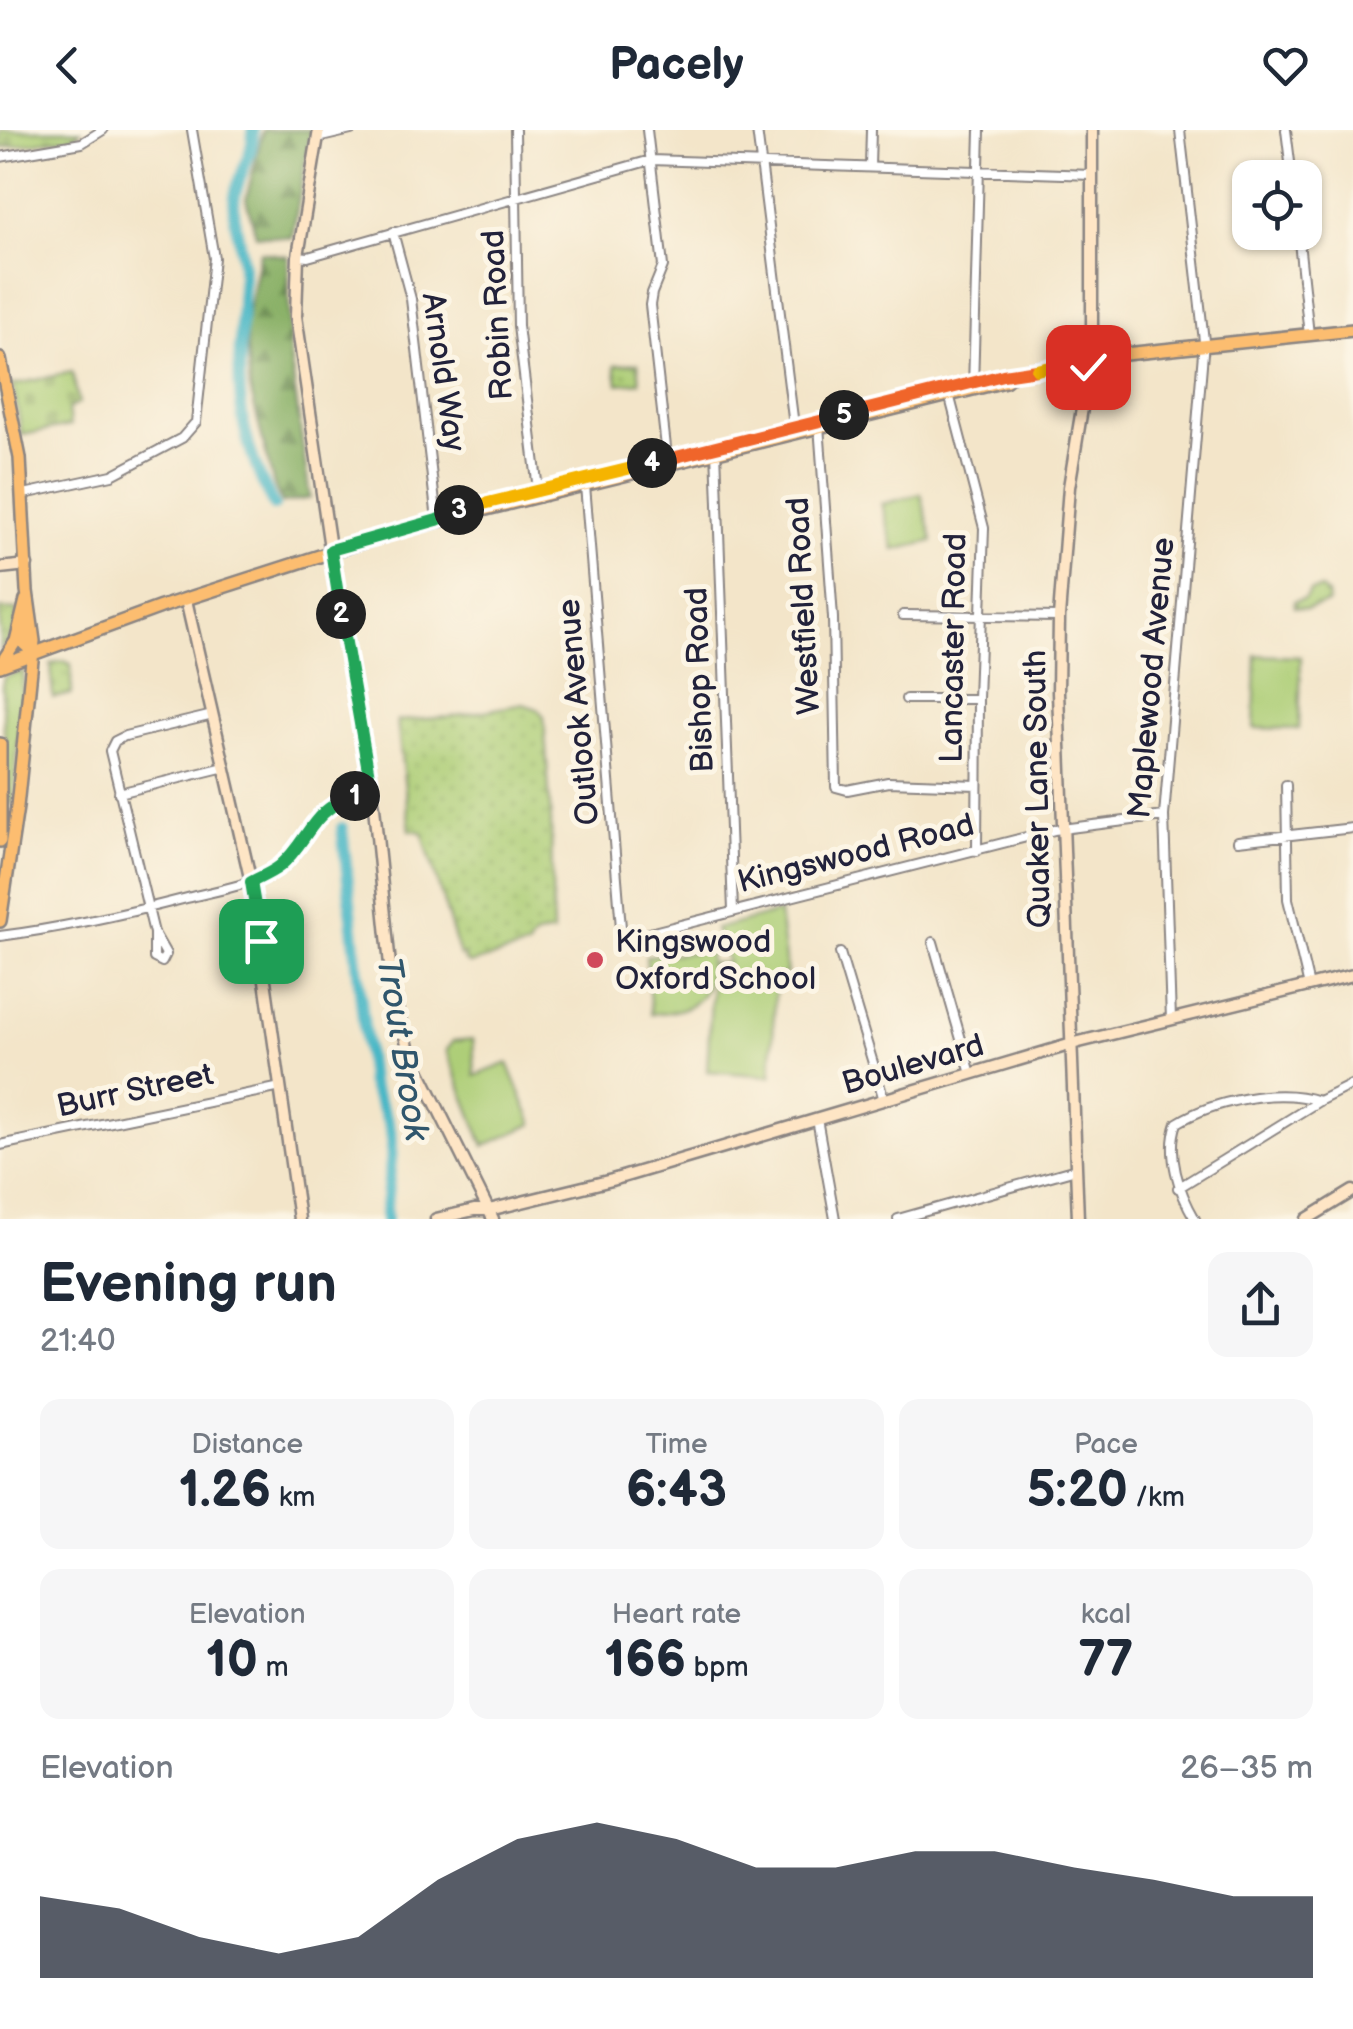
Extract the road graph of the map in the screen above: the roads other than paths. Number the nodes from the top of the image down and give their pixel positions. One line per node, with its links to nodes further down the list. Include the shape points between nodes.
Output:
1 (103, 130): 13 (street, via 82,144)
2 (192, 130): 36 (street, via 214,258 196,422 182,438 112,475)
3 (351, 130): 12 (street)
4 (515, 130): 20 (street, Robin Road)
5 (647, 130): 14 (street)
6 (757, 130): 16 (street)
7 (871, 130): 17 (street)
8 (980, 130): 18 (street)
9 (1092, 130): 19 (main road, Quaker Lane South)
10 (1180, 130): 26 (street, Maplewood Avenue)
11 (1286, 130): 15 (street)
12 (318, 134): 23 (main road)
13 (0, 157)
14 (651, 160): 16 (street); 20 (street); 34 (street, via 663,266 650,305)
15 (1290, 160)
16 (761, 164): 17 (street); 32 (street)
17 (870, 166): 18 (street)
18 (979, 172): 19 (street); 29 (street)
19 (1092, 175): 27 (main road, Quaker Lane South)
20 (517, 197): 21 (street); 37 (street, Robin Road, via 518,326)
21 (393, 232): 23 (street); 38 (street, Arnold Way, via 411,298)
22 (1300, 250): 25 (street)
23 (298, 256): 39 (main road, via 297,332)
24 (1353, 327): 25 (main road)
25 (1309, 332): 26 (main road)
26 (1204, 344): 27 (main road); 58 (street, Maplewood Avenue)
27 (1090, 358): 29 (main road); 46 (main road, Quaker Lane South, via 1069,487)
28 (0, 359): 36 (main road)
29 (972, 386): 30 (main road)
30 (949, 392): 31 (main road); 45 (street, Lancaster Road, via 984,528)
31 (819, 425): 32 (main road); 54 (street, Westfield Road, via 836,788)
32 (794, 430): 33 (main road)
33 (716, 450): 34 (main road); 67 (street, Bishop Road)
34 (668, 462): 35 (main road)
35 (585, 483): 37 (main road); 71 (street, Outlook Avenue)
36 (24, 494): 40 (main road)
37 (538, 494): 38 (main road)
38 (437, 520): 39 (main road)
39 (331, 550): 43 (main road); 57 (main road)
40 (26, 565): 41 (main road); 42 (main road)
41 (0, 568)
42 (27, 591): 47 (main road); 48 (main road, via 16,641)
43 (186, 600): 47 (main road); 51 (main road)
44 (903, 615): 45 (street)
45 (980, 616): 46 (street); 50 (street, Lancaster Road)
46 (1059, 616): 59 (main road, Quaker Lane South)
47 (34, 653): 48 (main road); 68 (main road)
48 (0, 666)
49 (906, 699): 50 (street)
50 (978, 699): 54 (street, Lancaster Road)
51 (214, 715): 53 (main road); 56 (street, via 116,740 110,755)
52 (0, 744): 63 (main road)
53 (225, 767): 56 (street); 65 (main road)
54 (976, 785): 64 (street, Lancaster Road)
55 (1286, 785): 61 (street)
56 (118, 793): 66 (street)
57 (372, 793): 65 (street, via 328,808 282,864); 88 (main road, via 402,1033)
58 (1164, 816): 59 (street, Kingswood Road); 76 (street, Maplewood Avenue)
59 (1062, 828): 64 (street, Kingswood Road); 77 (main road, Quaker Lane South)
60 (1353, 828): 61 (street)
61 (1286, 837): 62 (street); 75 (street, via 1288,899)
62 (1238, 841)
63 (0, 842)
64 (977, 851): 67 (street, Kingswood Road)
65 (251, 882): 66 (street); 80 (main road)
66 (148, 908): 69 (street); 70 (street)
67 (733, 910): 71 (street, Kingswood Road)
68 (0, 921)
69 (154, 934)
70 (0, 936)
71 (622, 940)
72 (933, 942): 78 (street)
73 (840, 953): 81 (street)
74 (1353, 975): 75 (main road, Boulevard)
75 (1309, 986): 76 (main road, Boulevard)
76 (1172, 1020): 77 (main road, Boulevard)
77 (1071, 1045): 78 (main road, Boulevard); 85 (main road, Quaker Lane South)
78 (971, 1074): 81 (main road, Boulevard)
79 (1353, 1084): 82 (street)
80 (281, 1087): 84 (street, Burr Street); 90 (main road)
81 (884, 1100): 83 (main road, Boulevard)
82 (1319, 1101): 86 (street); 86 (street, via 1255,1096 1179,1120)
83 (817, 1119): 88 (main road, Boulevard); 93 (street)
84 (0, 1145)
85 (1076, 1169): 94 (street); 95 (main road, Quaker Lane South)
86 (1178, 1188): 96 (street)
87 (1353, 1191): 89 (main road)
88 (491, 1215): 91 (main road, Boulevard, via 474,1210); 92 (main road, Boulevard)
89 (1313, 1217)
90 (299, 1219)
91 (436, 1219)
92 (479, 1219)
93 (835, 1219)
94 (898, 1219)
95 (1078, 1219)
96 (1195, 1219)

